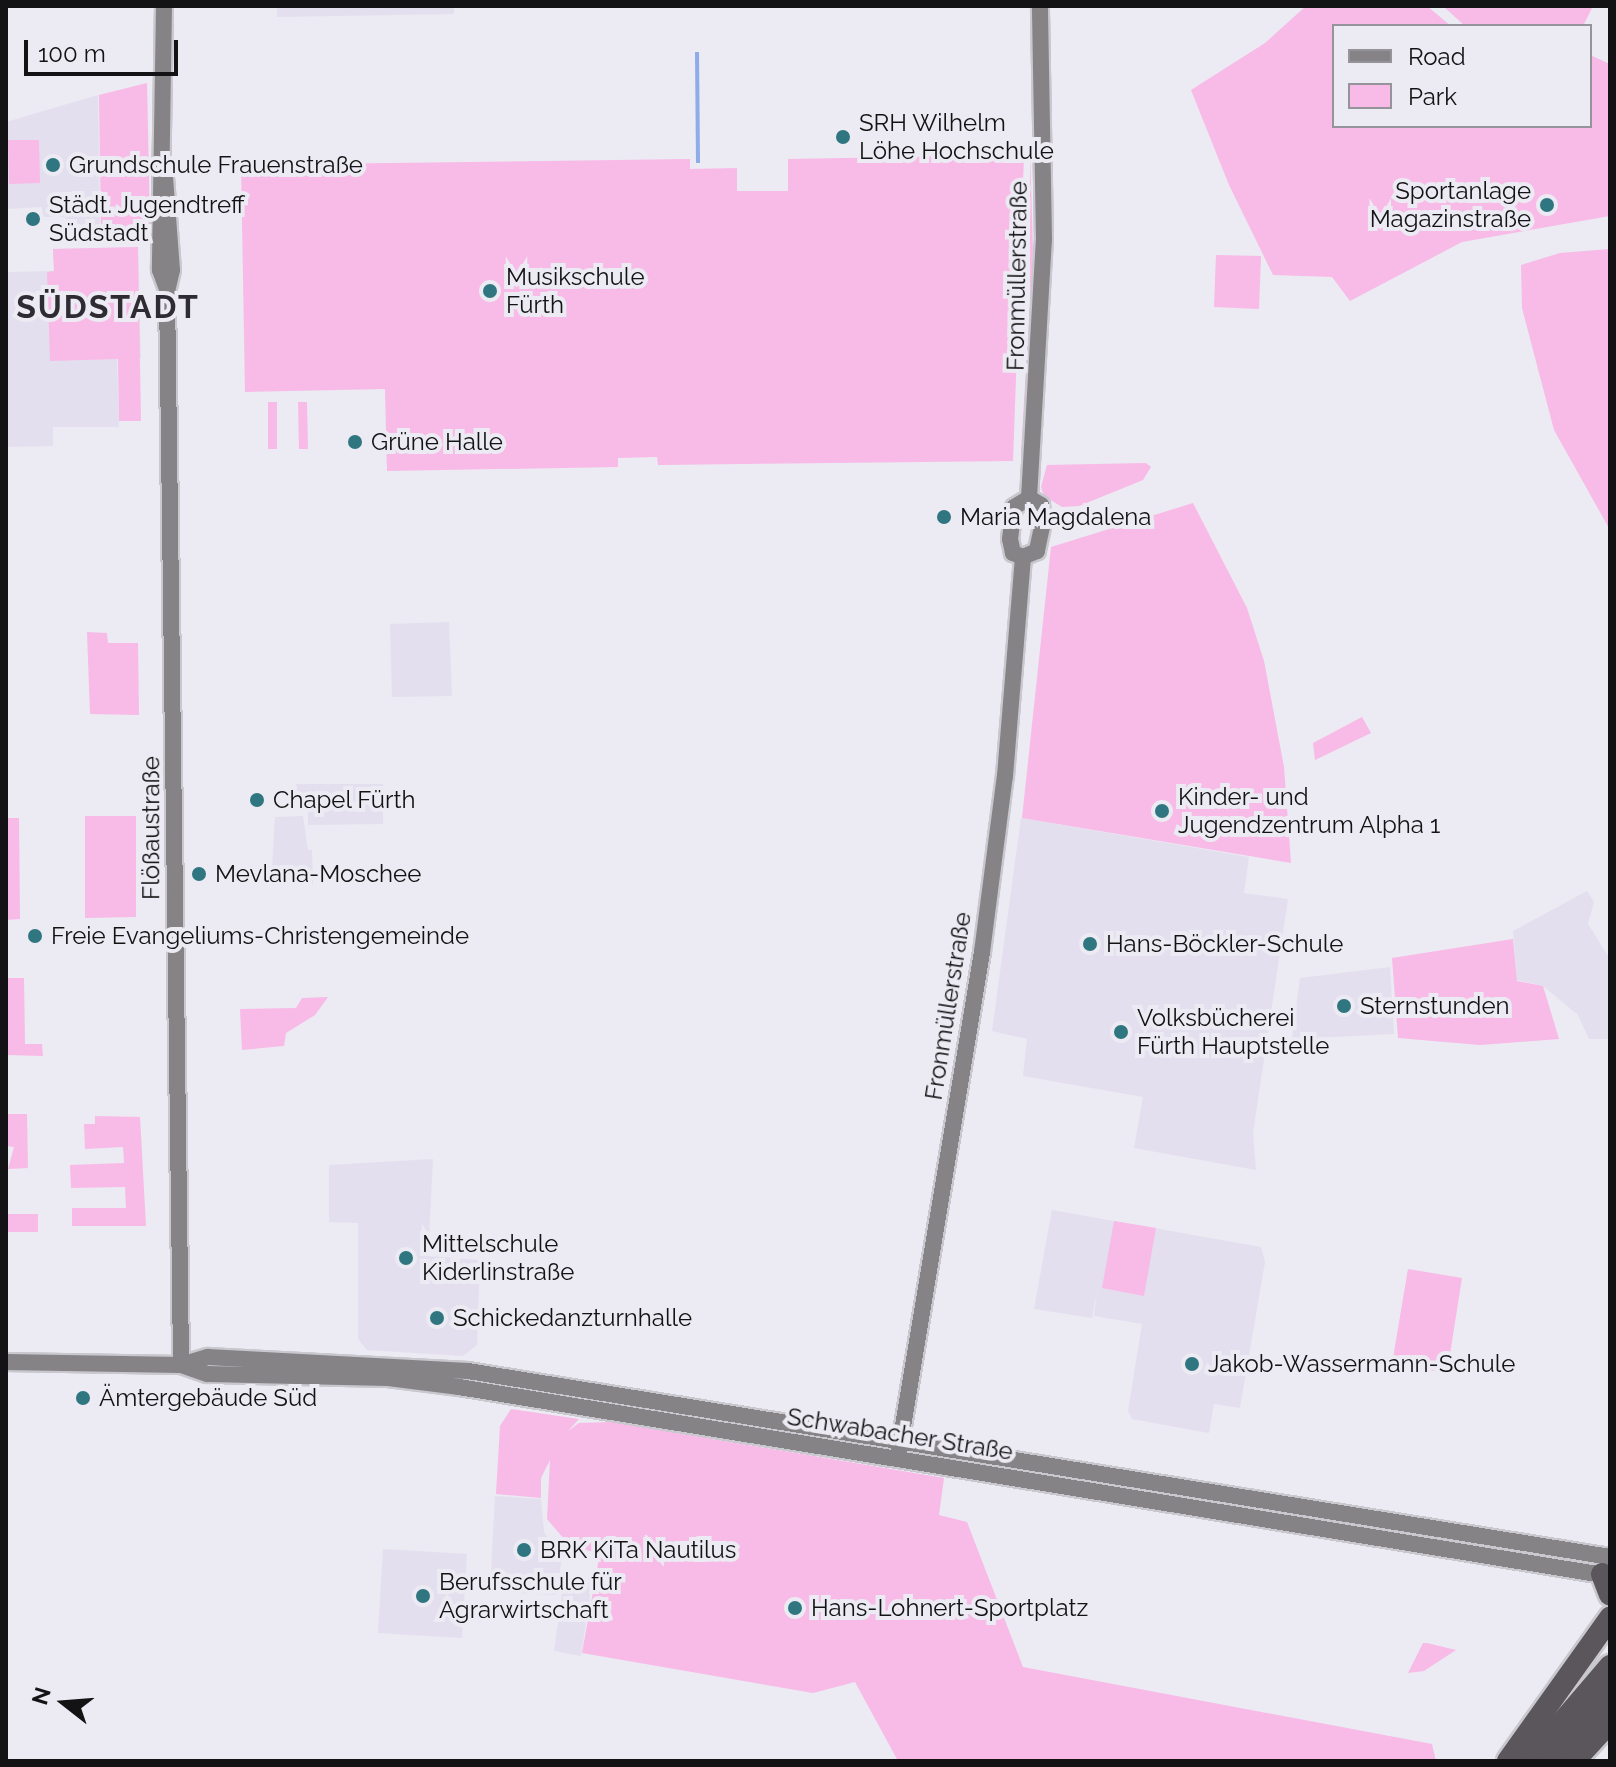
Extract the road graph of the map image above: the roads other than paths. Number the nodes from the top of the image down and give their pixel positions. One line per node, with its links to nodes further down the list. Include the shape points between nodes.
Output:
1 (164, 6): 6 (main road, Flößaustraße, via 165,177 172,240 167,291)
2 (1040, 6): 3 (main road, Fronmüllerstraße, via 1044,240)
3 (1029, 498): 4 (main road, Fronmüllerstraße, via 1014,507 1010,539 1013,553); 4 (main road, Fronmüllerstraße, via 1041,505 1044,516 1037,551)
4 (1023, 557): 7 (main road, Fronmüllerstraße, via 1005,776 982,952)
5 (6, 1362): 6 (main road, Schwabacher Straße)
6 (181, 1365): 7 (main road, Schwabacher Straße, via 208,1357 468,1371); 8 (main road, Schwabacher Straße, via 207,1374 425,1382)
7 (900, 1442): 8 (main road, Fronmüllerstraße); 9 (main road, Schwabacher Straße)
8 (897, 1459): 9 (main road, Schwabacher Straße)
9 (1608, 1580): 10 (highway)
10 (1608, 1621): 14 (highway)
11 (1610, 1666): 15 (highway)
12 (1610, 1692): 16 (highway)
13 (1610, 1722): 17 (highway)
14 (1508, 1761)
15 (1529, 1761)
16 (1552, 1761)
17 (1574, 1761)

